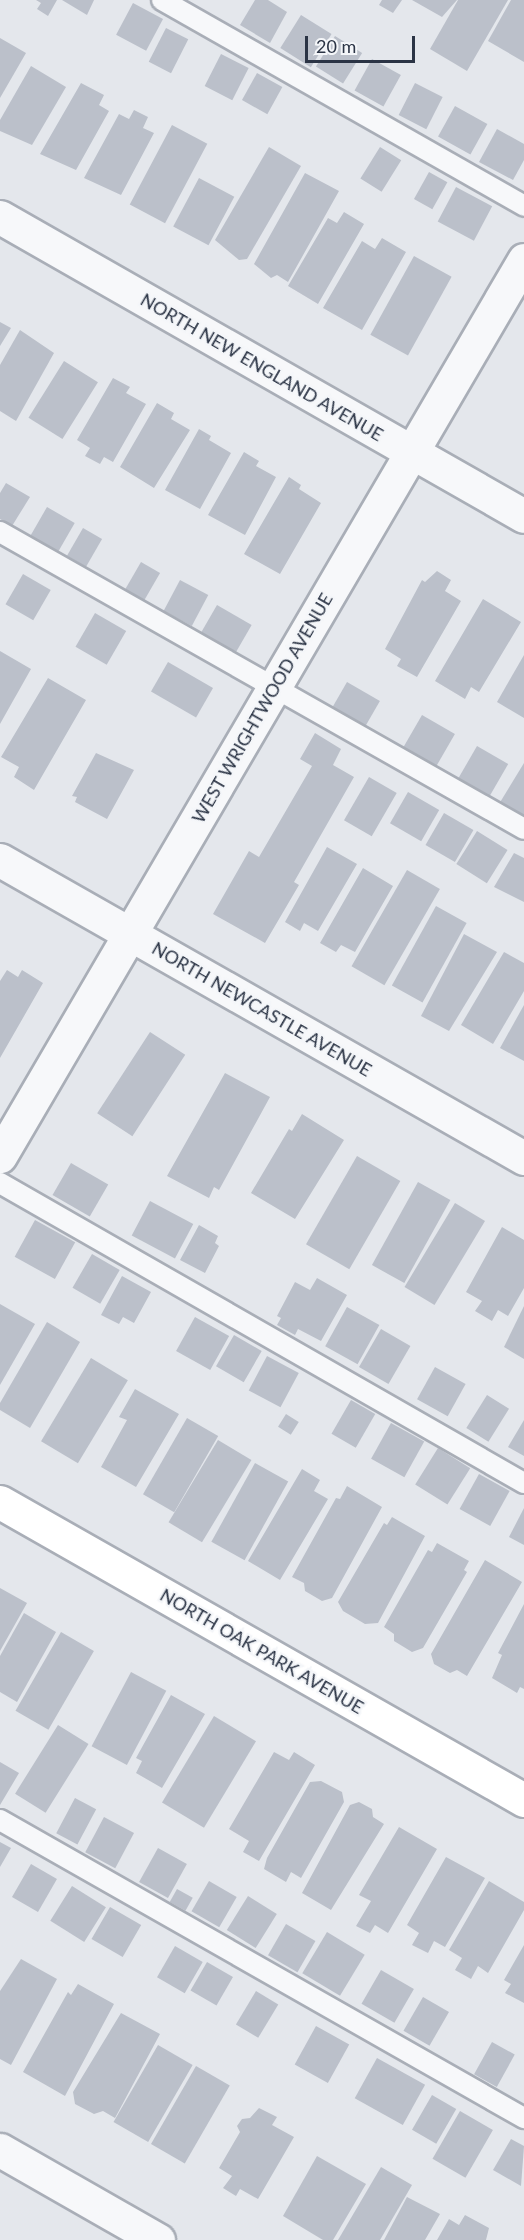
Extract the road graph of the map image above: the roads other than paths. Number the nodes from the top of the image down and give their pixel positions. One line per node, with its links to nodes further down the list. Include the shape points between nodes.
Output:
1 (162, 0): 2 (lane)
2 (524, 206)
3 (0, 218): 5 (street, NORTH NEW ENGLAND AVENUE)
4 (524, 260): 5 (street, WEST WRIGHTWOOD AVENUE)
5 (412, 452): 6 (street, NORTH NEW ENGLAND AVENUE); 8 (street, WEST WRIGHTWOOD AVENUE)
6 (524, 516)
7 (0, 532): 8 (lane)
8 (275, 686): 9 (lane); 11 (street, WEST WRIGHTWOOD AVENUE)
9 (524, 829)
10 (0, 860): 11 (street, NORTH NEWCASTLE AVENUE)
11 (130, 934): 12 (street, WEST WRIGHTWOOD AVENUE); 13 (street, NORTH NEWCASTLE AVENUE)
12 (0, 1156)
13 (524, 1158)
14 (0, 1183): 15 (lane)
15 (524, 1483)
16 (0, 1502): 17 (street, NORTH OAK PARK AVENUE)
17 (524, 1800)
18 (0, 1820): 19 (lane)
19 (524, 2118)
20 (0, 2150): 21 (street)
21 (158, 2240)

